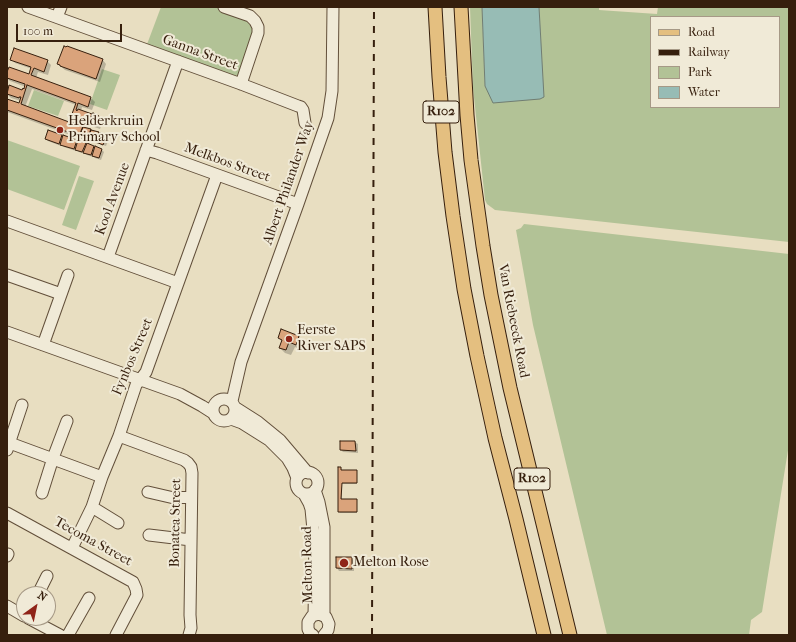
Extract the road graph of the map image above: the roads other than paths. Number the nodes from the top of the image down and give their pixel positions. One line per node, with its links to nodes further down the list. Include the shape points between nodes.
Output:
1 (28, 7): 6 (street, Ganna Street)
2 (224, 7): 8 (street, via 250,16 258,27)
3 (333, 7): 12 (street, Albert Philander Way, via 330,111)
4 (435, 7): 57 (main road, R102, via 445,152 464,289 495,438)
5 (461, 7): 58 (main road, Van Riebeeck Road / R102, via 471,160 491,295 510,388)
6 (59, 12): 7 (street, Ganna Street)
7 (178, 61): 8 (street, Ganna Street); 10 (street, Kool Avenue)
8 (240, 84): 9 (street, Ganna Street, via 300,107)
9 (305, 122)
10 (146, 150): 11 (street, Melkbos Street); 14 (street, Kool Avenue)
11 (217, 175): 12 (street, Melkbos Street); 17 (street, Fynbos Street)
12 (298, 204): 23 (street, Albert Philander Way)
13 (7, 220): 14 (street)
14 (108, 257): 17 (street)
15 (7, 275): 18 (street)
16 (68, 275): 18 (street)
17 (178, 283): 21 (street, Fynbos Street, via 146,372)
18 (61, 294): 20 (street)
19 (7, 332): 20 (street)
20 (43, 345): 21 (street)
21 (140, 380): 22 (street); 28 (street, Fynbos Street)
22 (180, 394): 23 (street); 25 (street)
23 (227, 402): 25 (street, via 214,406); 26 (street, via 235,414); 31 (street, via 280,440)
24 (22, 405): 29 (street)
25 (214, 413): 26 (street, via 220,420)
26 (231, 419): 33 (street, via 269,440 287,458)
27 (67, 421): 30 (street)
28 (119, 436): 32 (street, Fynbos Street); 37 (street, Bonatea Street, via 187,461 192,473)
29 (8, 445): 30 (street)
30 (53, 458): 32 (street); 36 (street)
31 (308, 473): 33 (street); 35 (street, via 316,478 317,484)
32 (102, 477): 38 (street, Fynbos Street)
33 (297, 478): 35 (street, via 297,488 301,492)
34 (148, 492): 37 (street, via 174,498)
35 (310, 492): 49 (street, Melton Road)
36 (42, 493)
37 (191, 497): 42 (street, Bonatea Street)
38 (92, 507): 40 (street); 43 (street, Fynbos Street)
39 (7, 513): 43 (street, Tecoma Street)
40 (118, 523)
41 (149, 535): 42 (street)
42 (191, 540): 54 (street, Bonatea Street)
43 (72, 548): 53 (street, Tecoma Street, via 130,580 135,586 137,595)
44 (47, 576): 45 (street)
45 (42, 586)
46 (88, 598): 52 (street)
47 (7, 606): 48 (street)
48 (16, 611)
49 (319, 616): 55 (street, via 309,620 307,624); 56 (street, via 328,620 328,630)
50 (43, 626): 51 (street)
51 (60, 635)
52 (68, 635)
53 (116, 635)
54 (189, 635)
55 (312, 635)
56 (324, 635)
57 (544, 635)
58 (570, 635)

